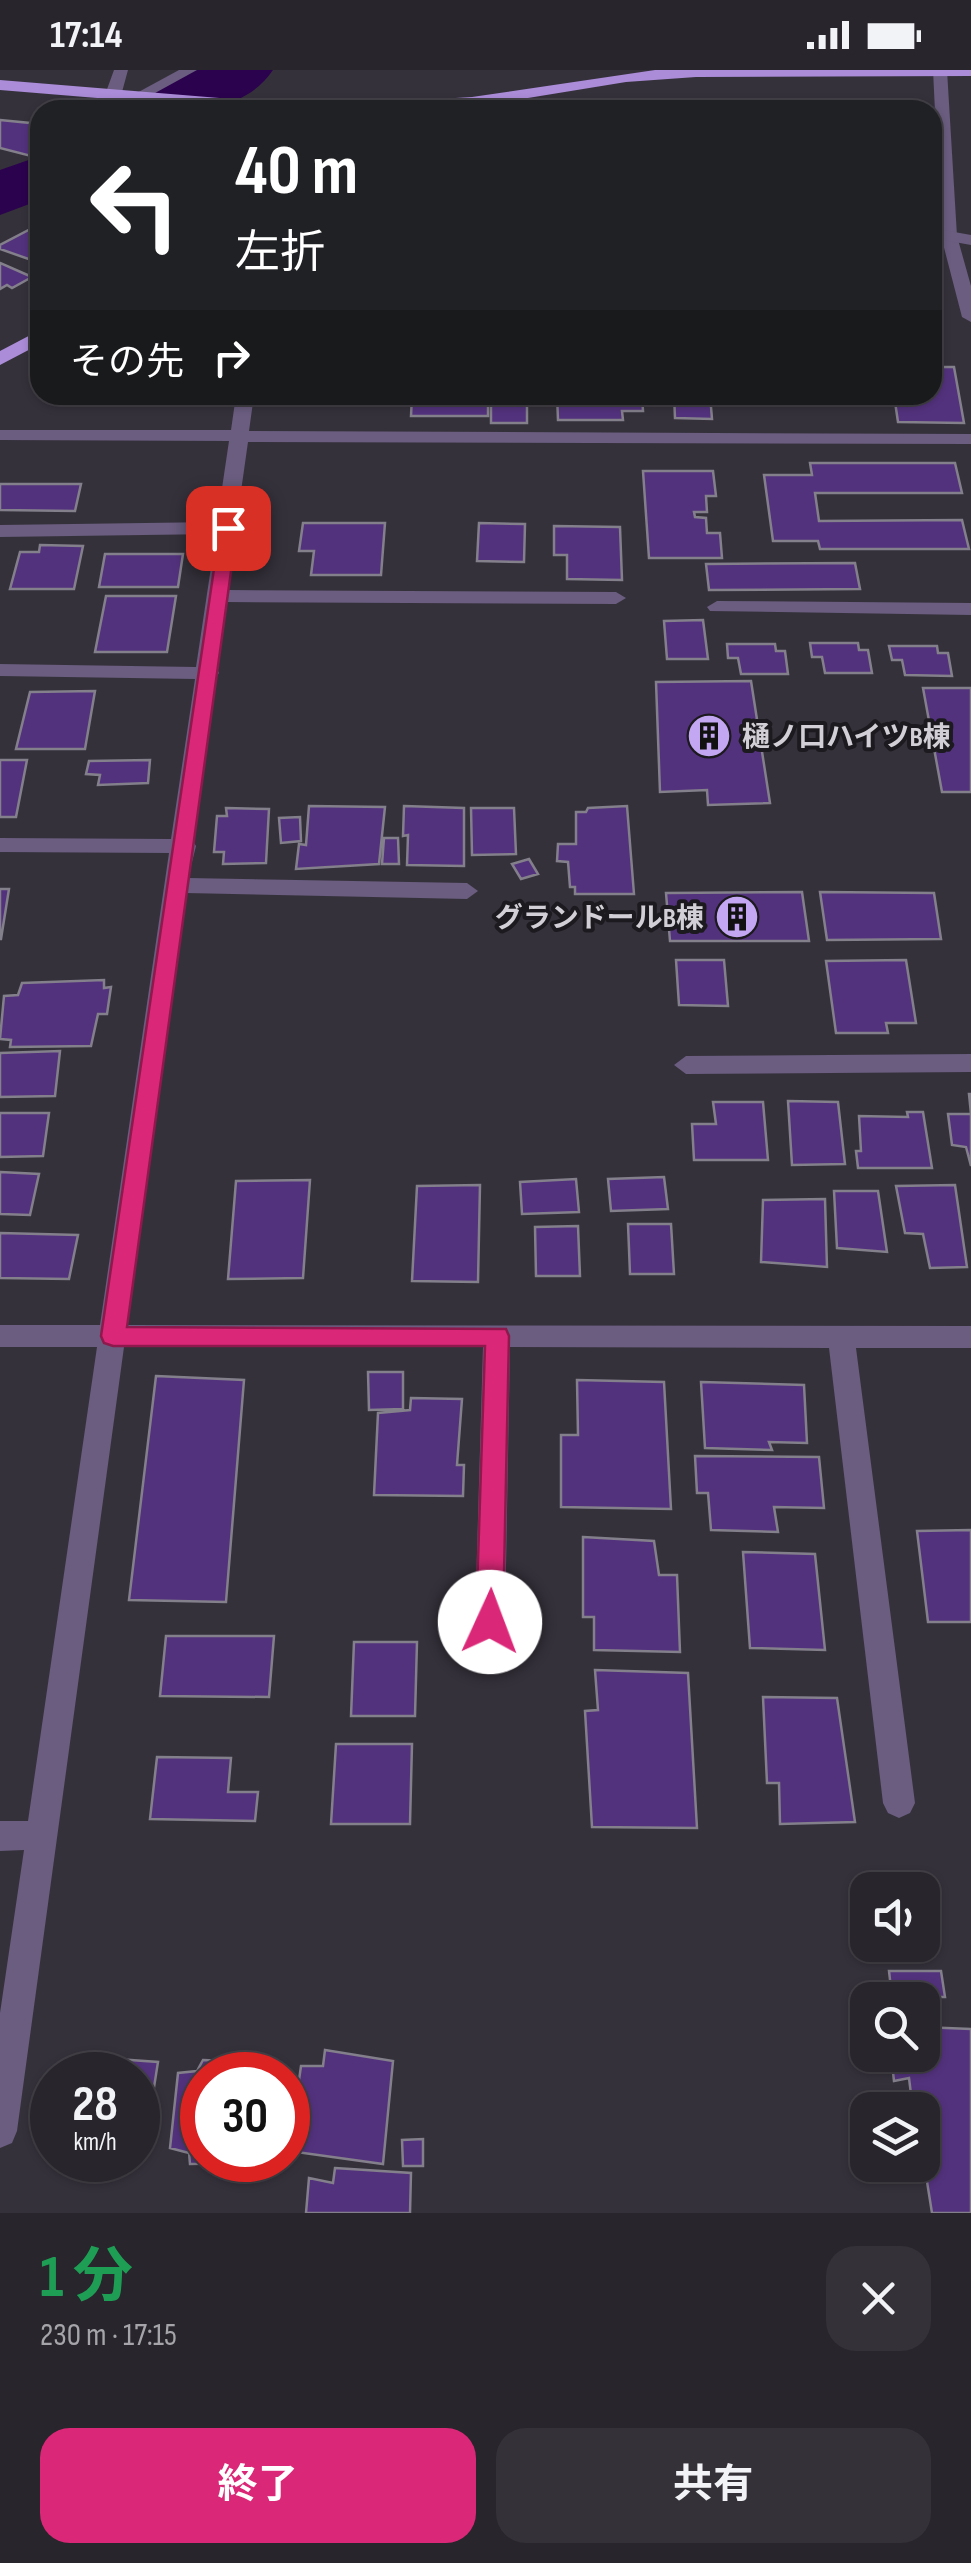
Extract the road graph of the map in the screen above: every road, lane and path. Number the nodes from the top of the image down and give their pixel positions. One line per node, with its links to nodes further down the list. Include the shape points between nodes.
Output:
1 (121, 70): 7 (street)
2 (190, 70): 8 (street)
3 (696, 71): 4 (highway); 10 (highway)
4 (940, 71): 5 (highway); 11 (street)
5 (971, 71)
6 (0, 85): 7 (highway)
7 (114, 92): 8 (highway)
8 (147, 95): 9 (highway)
9 (210, 100)
10 (466, 100)
11 (940, 100)
12 (942, 234): 14 (street)
13 (942, 237): 15 (street)
14 (971, 240)
15 (971, 317)
16 (30, 342): 17 (highway)
17 (0, 359)
18 (245, 405): 20 (street)
19 (0, 435): 20 (street)
20 (241, 438): 21 (street); 22 (street)
21 (971, 439)
22 (228, 528): 23 (street); 24 (street)
23 (0, 531)
24 (219, 596): 25 (street); 29 (street)
25 (616, 598)
26 (716, 607): 27 (street)
27 (971, 609)
28 (0, 670): 29 (street)
29 (209, 673): 31 (street)
30 (0, 845): 31 (street)
31 (185, 846): 32 (street)
32 (179, 885): 33 (street); 37 (street)
33 (467, 890)
34 (971, 1063): 35 (street)
35 (686, 1064)
36 (0, 1336): 37 (street)
37 (113, 1336): 38 (street); 43 (street)
38 (497, 1336): 39 (street); 41 (street)
39 (841, 1336): 40 (street); 42 (street)
40 (971, 1337)
41 (490, 1622)
42 (899, 1803)
43 (42, 1835): 44 (street); 45 (street)
44 (0, 1836)
45 (0, 2131)

